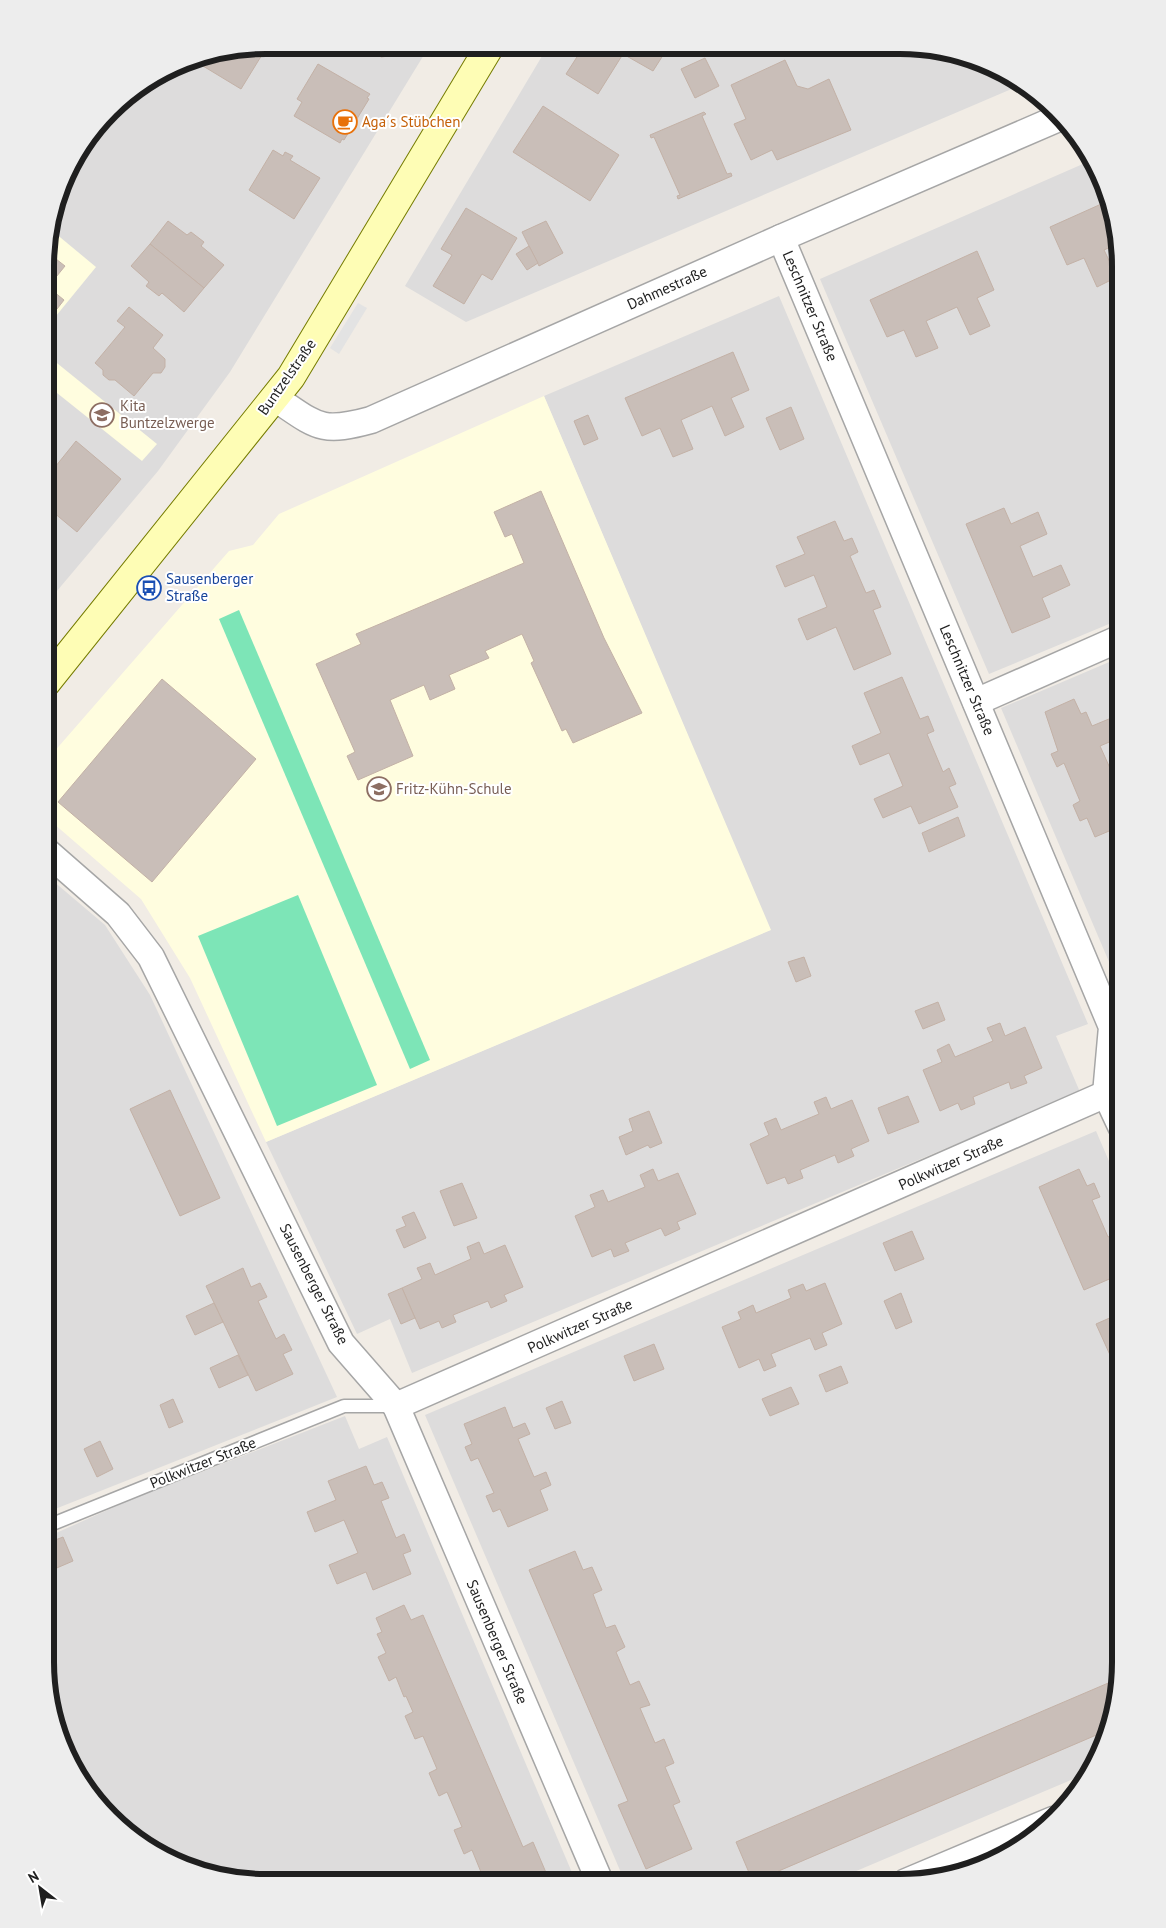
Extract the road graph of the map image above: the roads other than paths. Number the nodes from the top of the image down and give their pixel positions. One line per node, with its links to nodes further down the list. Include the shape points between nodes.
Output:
1 (485, 54): 4 (street, Buntzelstraße, via 325,323)
2 (1054, 120): 3 (street, Dahmestraße)
3 (781, 238): 4 (street, Dahmestraße, via 371,420 342,428 318,426); 7 (street, Leschnitzer Straße)
4 (275, 398): 6 (street, Buntzelstraße)
5 (1112, 642): 7 (street)
6 (54, 673)
7 (976, 702): 9 (street, Leschnitzer Straße, via 1112,1027)
8 (54, 858): 11 (street, Sausenberger Straße, via 118,914 151,957 341,1343)
9 (1106, 1094): 10 (street); 11 (street, Polkwitzer Straße)
10 (1112, 1107)
11 (396, 1406): 12 (lane, Polkwitzer Straße, via 344,1406); 15 (street, Sausenberger Straße)
12 (54, 1523)
13 (1032, 1828): 14 (street)
14 (930, 1872)
15 (597, 1874)

